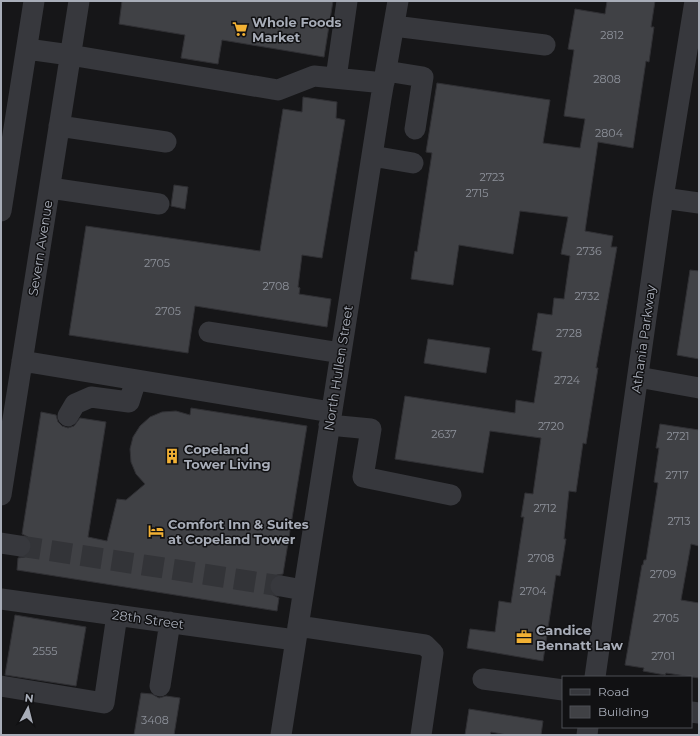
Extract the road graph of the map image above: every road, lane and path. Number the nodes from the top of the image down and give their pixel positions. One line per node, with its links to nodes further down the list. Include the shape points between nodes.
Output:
1 (34, 1): 8 (street)
2 (79, 1): 9 (street, Severn Avenue)
3 (347, 1): 11 (street)
4 (398, 1): 6 (street, North Hullen Street)
5 (695, 1): 19 (street, Athania Parkway)
6 (394, 26): 7 (street); 10 (street, North Hullen Street)
7 (545, 45)
8 (27, 49): 9 (street); 12 (street)
9 (70, 55): 11 (street, via 278,90 314,76); 13 (street, Severn Avenue)
10 (385, 77): 11 (street); 14 (street, via 423,77); 16 (street, North Hullen Street)
11 (336, 78)
12 (9, 108): 22 (street)
13 (60, 126): 15 (street); 18 (street, Severn Avenue)
14 (415, 129)
15 (166, 142)
16 (372, 156): 17 (street); 24 (street, North Hullen Street)
17 (413, 163)
18 (50, 188): 21 (street); 25 (street, Severn Avenue)
19 (663, 198): 20 (street); 26 (street, Athania Parkway)
20 (699, 203)
21 (159, 204)
22 (1, 211)
23 (209, 332): 24 (street)
24 (341, 353): 30 (street, North Hullen Street)
25 (22, 361): 27 (street); 32 (street, Severn Avenue)
26 (638, 377): 28 (street); 39 (street, Athania Parkway)
27 (136, 380): 29 (street, via 129,402 91,397 75,404); 30 (street)
28 (699, 388)
29 (68, 416)
30 (330, 419): 31 (street, via 371,429 363,478); 34 (street, North Hullen Street)
31 (451, 495)
32 (1, 496)
33 (281, 586): 34 (street)
34 (303, 590): 38 (street, North Hullen Street)
35 (1, 599): 36 (street, 28th Street)
36 (117, 615): 37 (street, 28th Street); 41 (street, via 104,703)
37 (170, 622): 38 (street, 28th Street); 42 (street)
38 (297, 633): 44 (street, North Hullen Street); 45 (street, 28th Street, via 425,645 434,653)
39 (595, 676)
40 (483, 679): 43 (street)
41 (1, 686)
42 (160, 686)
43 (562, 690)
44 (282, 735)
45 (421, 735)

